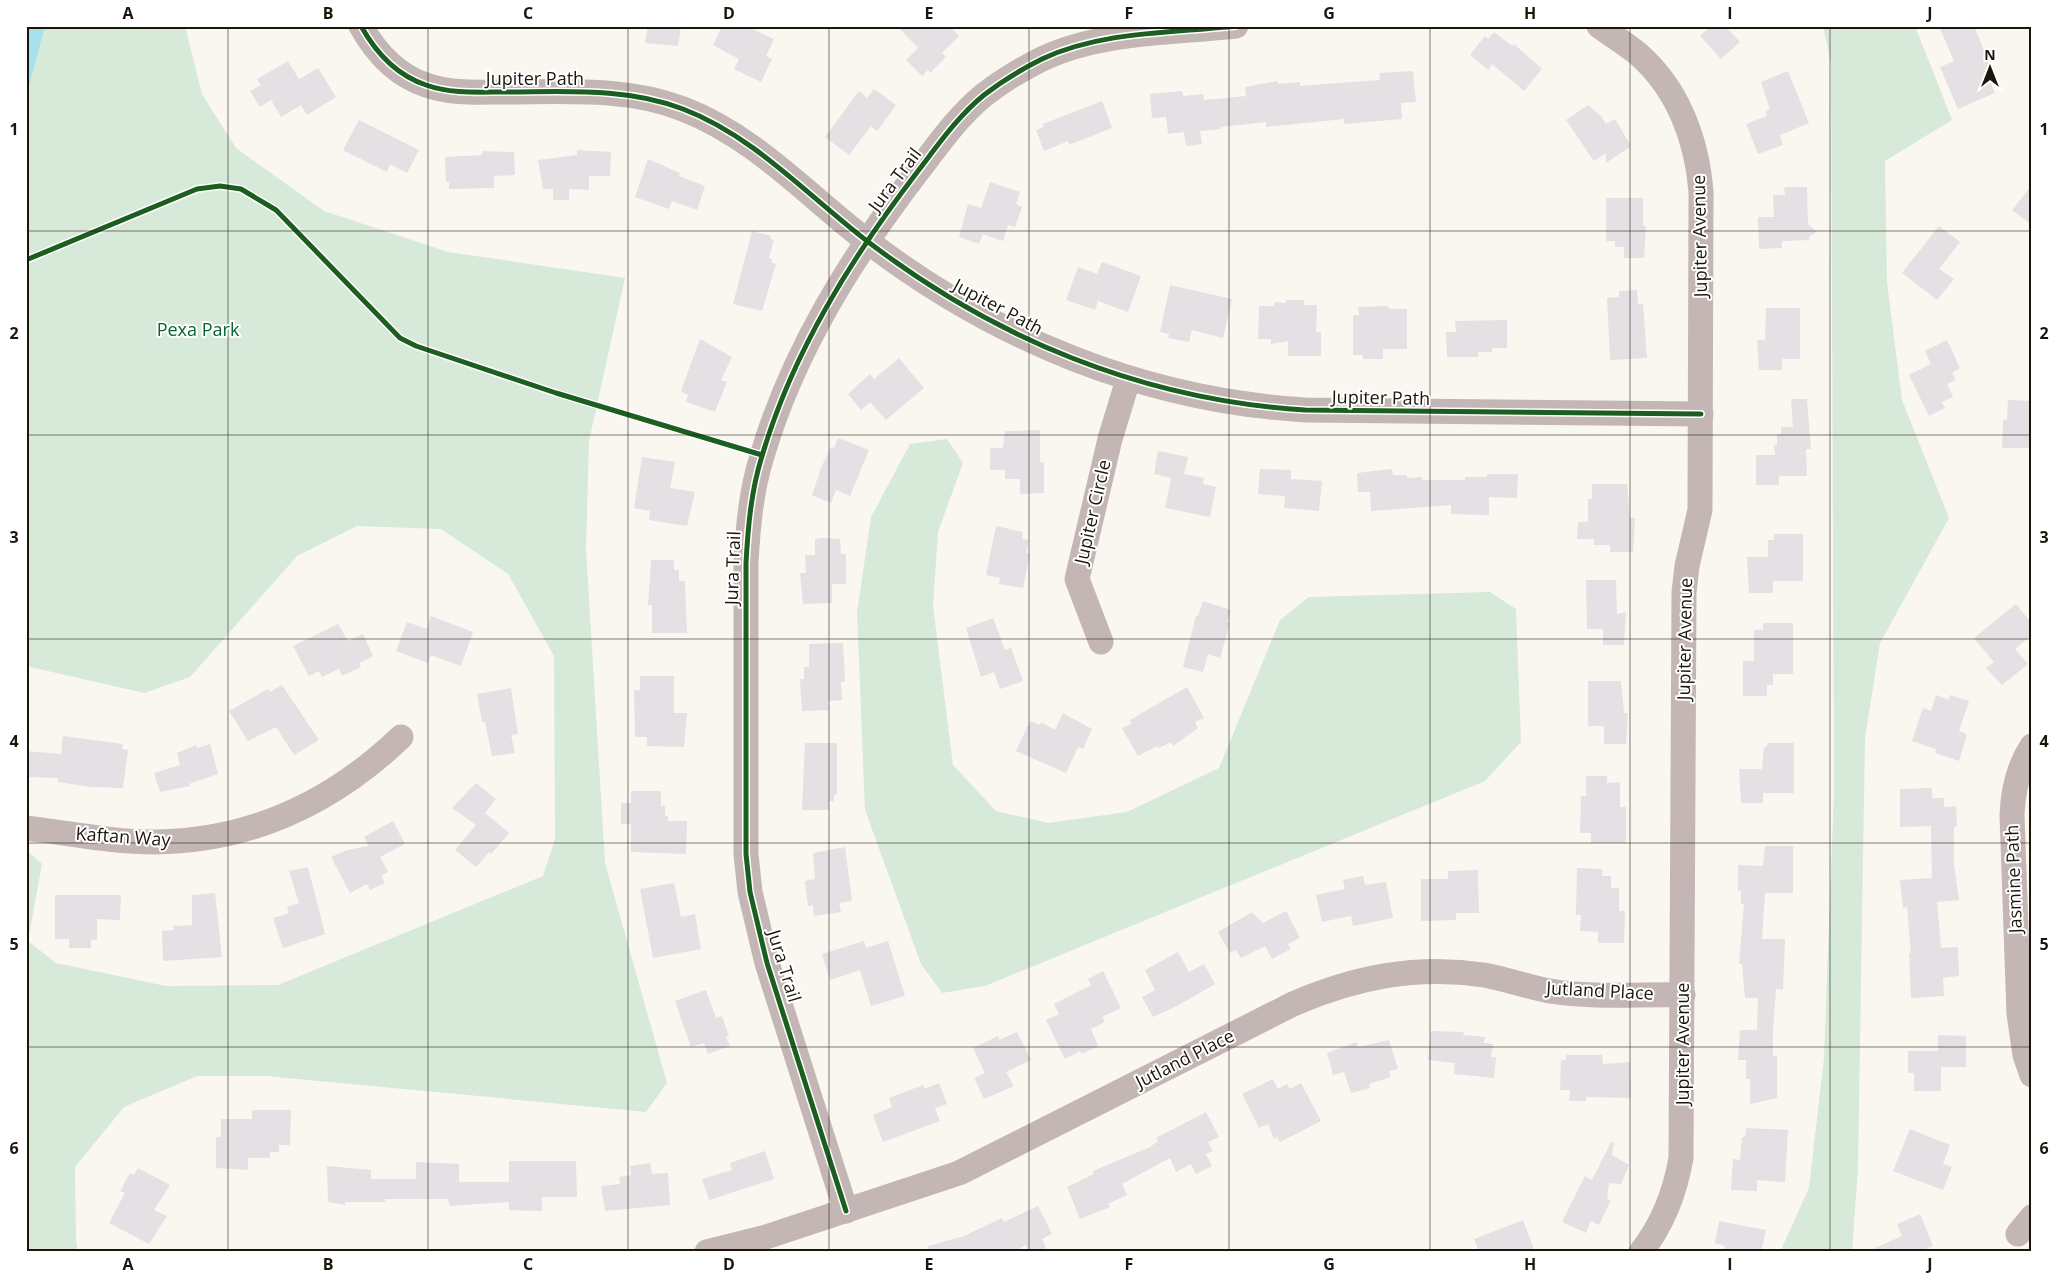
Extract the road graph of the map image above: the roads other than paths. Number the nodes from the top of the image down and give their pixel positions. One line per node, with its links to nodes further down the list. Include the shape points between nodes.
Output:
1 (361, 26): 4 (street, Jupiter Path, via 374,48 393,66 423,84 443,90 638,96 721,125 757,150)
2 (1236, 26): 4 (street, Jura Trail, via 1094,42 1023,69 983,96 964,115)
3 (1599, 26): 6 (street, Jupiter Avenue, via 1637,53 1663,81 1683,114 1696,150 1701,192)
4 (867, 241): 5 (street, Jupiter Path, via 926,283 988,320 1057,353); 13 (street, Jura Trail, via 834,293 782,400 755,482 746,563 745,819 750,892 767,963)
5 (1128, 380): 6 (street, Jupiter Path, via 1260,408); 7 (street, Jupiter Circle, via 1110,440 1077,579)
6 (1701, 414): 11 (street, Jupiter Avenue, via 1700,510 1684,592)
7 (1100, 642)
8 (401, 737): 10 (street, Kaftan Way, via 339,788 303,808 230,834 154,842)
9 (2032, 746): 12 (street, Jasmine Path, via 2019,771 2012,815 2019,1014 2024,1055)
10 (26, 828)
11 (1683, 995): 13 (street, Jutland Place, via 1580,994 1483,975 1425,971 1397,972 1343,984 1292,1004 959,1173); 15 (street, Jupiter Avenue, via 1681,1158 1671,1200 1652,1238)
12 (2032, 1075)
13 (846, 1211): 14 (street, Jutland Place)
14 (707, 1252)
15 (1641, 1252)

